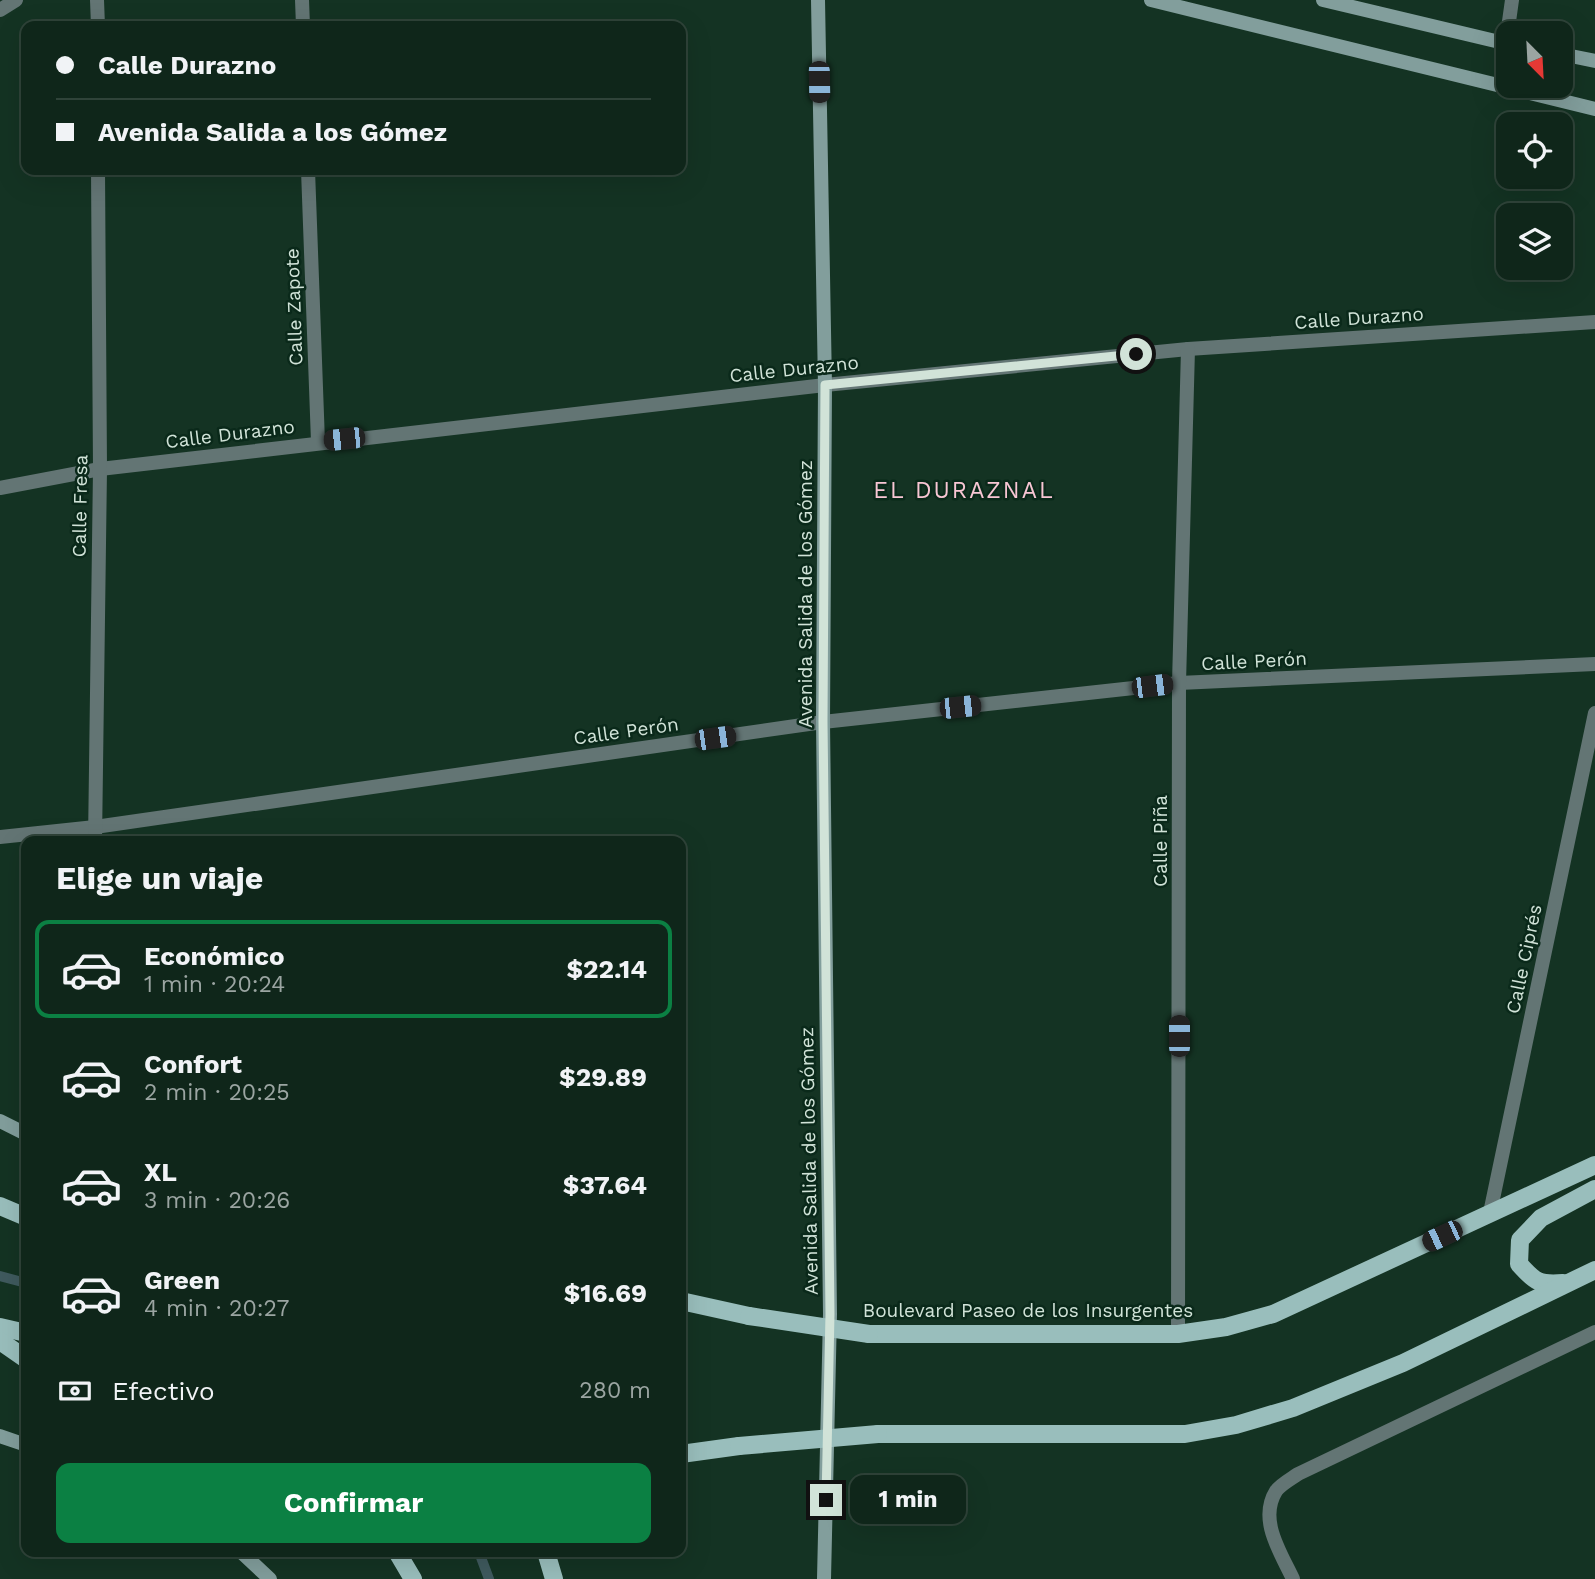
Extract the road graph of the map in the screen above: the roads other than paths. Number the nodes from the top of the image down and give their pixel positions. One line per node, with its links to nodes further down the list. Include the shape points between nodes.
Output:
1 (16, 0): 8 (street)
2 (97, 0): 9 (street)
3 (302, 0): 10 (street)
4 (818, 0): 20 (street, Avenida Salida de los Gómez)
5 (1151, 0): 15 (street)
6 (1324, 0): 12 (street)
7 (1512, 0): 11 (street)
8 (0, 10)
9 (98, 21)
10 (303, 21)
11 (1510, 21)
12 (1496, 40)
13 (1573, 56): 14 (street)
14 (1595, 61)
15 (1595, 109)
16 (98, 175): 22 (street, Calle Fresa)
17 (308, 175): 21 (street, Calle Zapote)
18 (1595, 322): 19 (street, Calle Durazno)
19 (1188, 349): 20 (street, Calle Durazno); 25 (street, Calle Piña)
20 (825, 385): 21 (street, Calle Durazno); 27 (street, Avenida Salida de los Gómez)
21 (318, 442): 22 (street, Calle Durazno)
22 (100, 469): 23 (street, Calle Durazno); 28 (street, Calle Fresa)
23 (0, 488)
24 (1595, 664): 25 (street, Calle Perón)
25 (1179, 683): 27 (street, Calle Perón); 45 (street, Calle Piña)
26 (1595, 713): 37 (street, Calle Ciprés)
27 (823, 722): 28 (street, Calle Perón); 57 (street, Avenida Salida de los Gómez, via 830,1314)
28 (95, 834): 30 (street, Calle Perón)
29 (21, 836): 31 (street, Calle Perón)
30 (32, 836)
31 (0, 837)
32 (0, 1121): 33 (street)
33 (21, 1132)
34 (1595, 1165): 37 (main road, Boulevard Paseo de los Insurgentes)
35 (1595, 1189): 40 (main road, via 1541,1218 1520,1240 1519,1264 1534,1281)
36 (0, 1206): 38 (main road)
37 (1490, 1213): 45 (main road, Boulevard Paseo de los Insurgentes, via 1273,1314)
38 (21, 1215)
39 (1595, 1270): 40 (main road)
40 (1570, 1283): 50 (main road, bridge, via 1403,1363 1293,1408 1236,1425 1185,1434 878,1434)
41 (686, 1302): 45 (main road, Boulevard Paseo de los Insurgentes, bridge, via 869,1334)
42 (0, 1327): 44 (main road)
43 (1595, 1332): 58 (street, via 1298,1474 1277,1490 1269,1512 1272,1535)
44 (21, 1333)
45 (1178, 1334)
46 (0, 1341): 47 (main road)
47 (21, 1356)
48 (0, 1436): 49 (street)
49 (21, 1443)
50 (686, 1453)
51 (246, 1557): 54 (street)
52 (400, 1557): 55 (main road)
53 (547, 1557): 56 (main road)
54 (270, 1579)
55 (413, 1579)
56 (554, 1579)
57 (824, 1579)
58 (1293, 1579)

